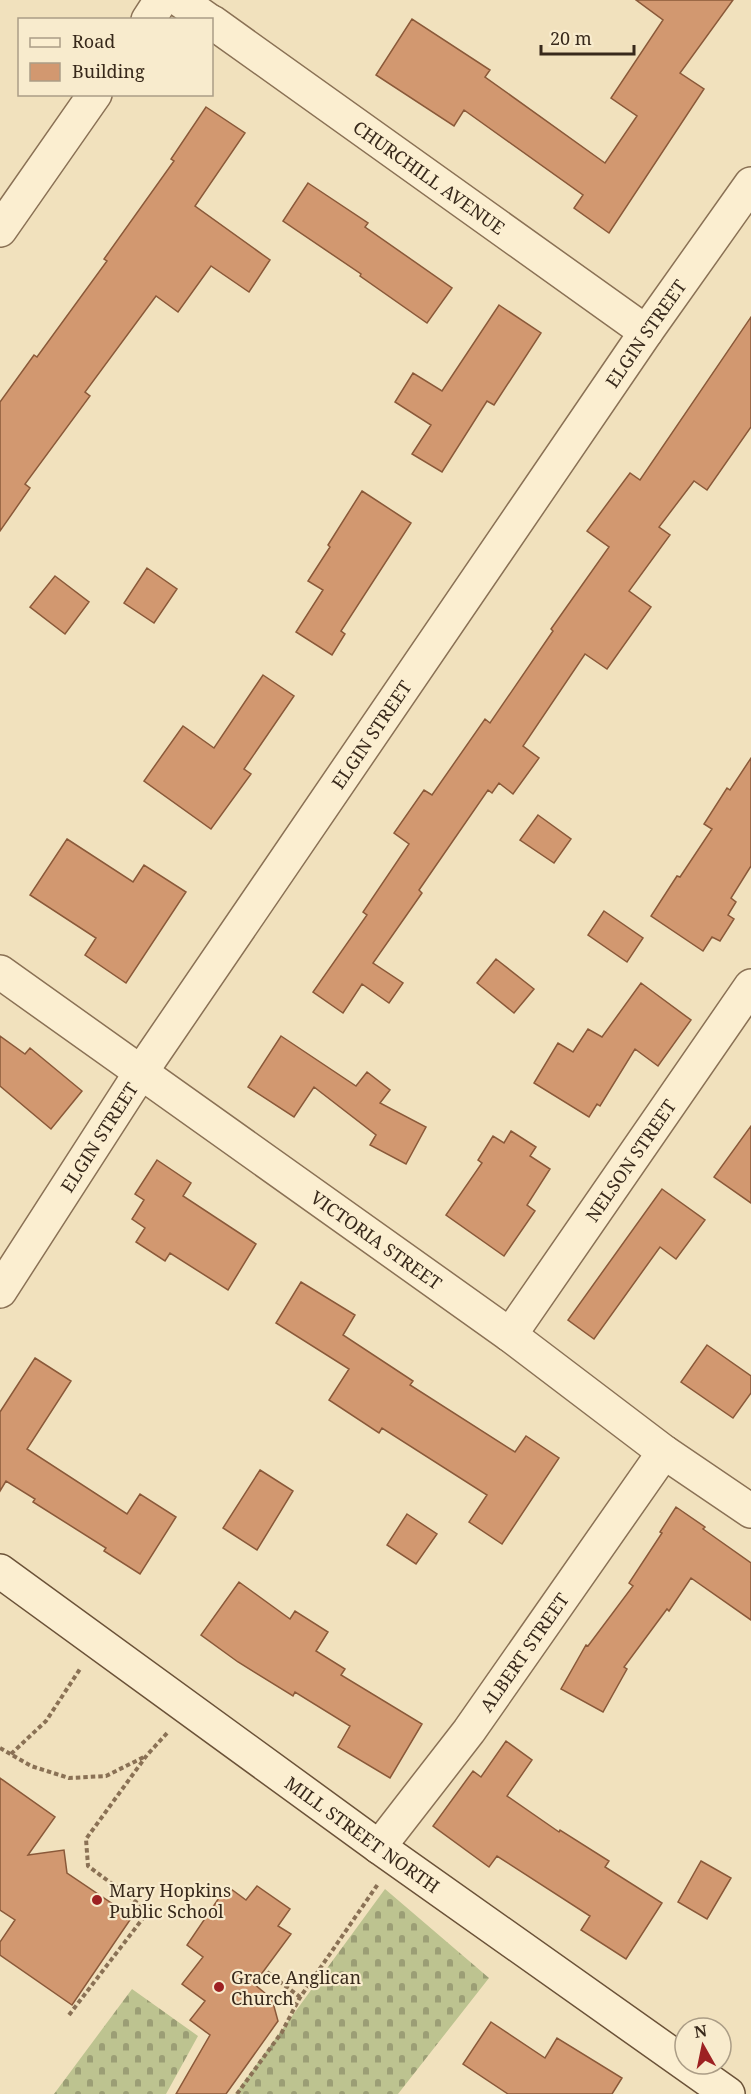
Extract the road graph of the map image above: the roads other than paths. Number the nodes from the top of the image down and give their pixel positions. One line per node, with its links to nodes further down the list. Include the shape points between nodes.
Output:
1 (161, 0): 3 (street)
2 (180, 0): 4 (street)
3 (149, 18)
4 (205, 18)
5 (213, 23): 9 (street, CHURCHILL AVENUE)
6 (94, 96): 8 (street)
7 (751, 184): 9 (street, ELGIN STREET)
8 (0, 230)
9 (646, 332): 12 (street, ELGIN STREET)
10 (0, 972): 12 (street, VICTORIA STREET)
11 (751, 986): 14 (street, NELSON STREET)
12 (141, 1072): 13 (street, ELGIN STREET); 14 (street, VICTORIA STREET)
13 (0, 1291)
14 (510, 1335): 15 (street, VICTORIA STREET)
15 (664, 1452): 16 (street, VICTORIA STREET); 18 (street, ALBERT STREET)
16 (751, 1511)
17 (0, 1571): 18 (street, MILL STREET NORTH)
18 (387, 1853): 19 (street, MILL STREET NORTH)
19 (718, 2091)

